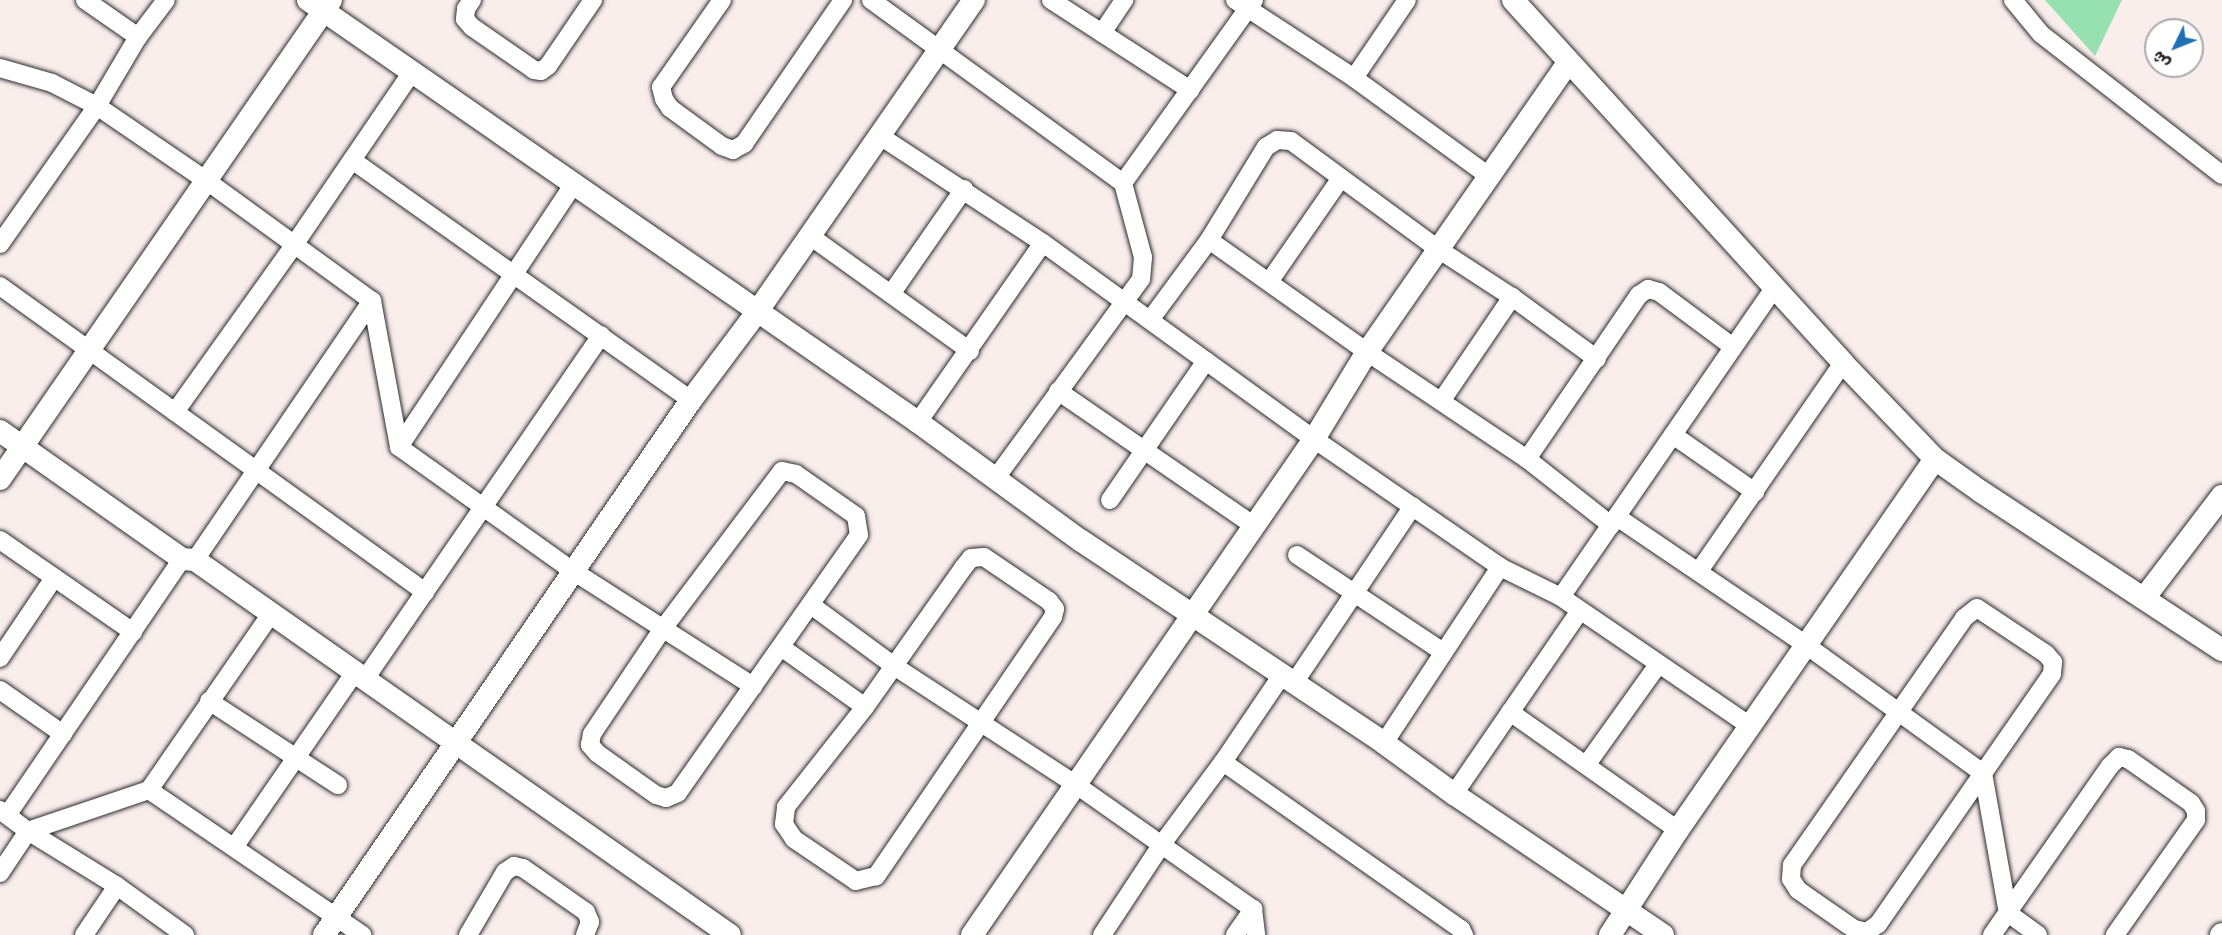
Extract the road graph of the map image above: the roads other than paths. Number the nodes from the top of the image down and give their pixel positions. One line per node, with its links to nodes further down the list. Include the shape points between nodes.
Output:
1 (85, 0): 17 (street)
2 (166, 0): 17 (street)
3 (472, 0): 4 (street, via 465,19 472,27 541,71)
4 (593, 0)
5 (722, 0): 6 (street, via 662,87 670,108 733,150 744,144)
6 (843, 0)
7 (871, 0): 18 (street)
8 (974, 0): 18 (street)
9 (1051, 0): 16 (street)
10 (1124, 0): 16 (street)
11 (1407, 0): 22 (street)
12 (1513, 0): 19 (street)
13 (2013, 0): 27 (street, via 2041,34)
14 (321, 3): 21 (street); 30 (street)
15 (1245, 3): 22 (street); 23 (street)
16 (1102, 33): 23 (street)
17 (138, 37): 24 (street)
18 (939, 49): 25 (street); 31 (street)
19 (1568, 63): 28 (street); 43 (street)
20 (0, 68): 24 (street, via 52,83)
21 (412, 72): 26 (street); 32 (street)
22 (1354, 78): 28 (street)
23 (1190, 90): 31 (street)
24 (97, 106): 30 (street); 36 (street)
25 (880, 136): 33 (street); 34 (street)
26 (352, 160): 38 (street); 40 (street)
27 (2222, 175)
28 (1489, 176): 39 (street)
29 (1341, 178): 35 (street, via 1291,141 1277,140 1266,147); 39 (street); 41 (street)
30 (207, 181): 38 (street); 52 (street)
31 (1123, 183): 47 (street, via 1143,257 1141,279)
32 (574, 184): 40 (street); 48 (street)
33 (964, 189): 37 (street); 44 (street)
34 (810, 236): 44 (street); 48 (street)
35 (1209, 240): 41 (street); 49 (street)
36 (0, 243)
37 (1043, 243): 47 (street); 53 (street)
38 (294, 245): 46 (street); 61 (street)
39 (1438, 249): 45 (street); 54 (street)
40 (514, 275): 50 (street); 67 (street)
41 (1269, 282): 54 (street)
42 (0, 286): 52 (street)
43 (1774, 288): 51 (street); 57 (street)
44 (891, 294): 53 (street)
45 (1512, 297): 55 (street); 60 (street)
46 (372, 301): 67 (street); 71 (street)
47 (1122, 302): 49 (street); 58 (street)
48 (757, 312): 59 (street); 62 (street)
49 (1150, 320): 56 (street)
50 (601, 335): 59 (street); 78 (street)
51 (1733, 347): 55 (street, via 1659,292 1648,289 1639,295); 64 (street)
52 (87, 351): 61 (street); 66 (street)
53 (970, 351): 62 (street)
54 (1367, 352): 60 (street); 65 (street)
55 (1597, 359): 69 (street)
56 (1206, 361): 65 (street); 68 (street)
57 (1843, 363): 70 (street); 74 (street)
58 (1058, 391): 68 (street); 72 (street)
59 (691, 400): 85 (street)
60 (1442, 400): 69 (street)
61 (175, 412): 71 (street)
62 (918, 422): 72 (street)
63 (0, 431): 66 (street)
64 (1673, 435): 74 (street); 79 (street)
65 (1314, 439): 77 (street); 80 (street)
66 (21, 447): 73 (street); 83 (street)
67 (399, 447): 78 (street)
68 (1142, 450): 76 (street); 80 (street)
69 (1527, 459): 79 (street)
70 (1935, 459): 91 (street); 98 (street)
71 (258, 472): 83 (street); 88 (street)
72 (996, 478): 95 (street)
73 (0, 479)
74 (1755, 492): 86 (street)
75 (2222, 496): 91 (street)
76 (1110, 500)
77 (1413, 506): 84 (street); 89 (street)
78 (482, 508): 85 (street); 88 (street)
79 (1614, 521): 86 (street); 90 (street)
80 (1253, 525): 95 (street)
81 (0, 540): 87 (street)
82 (1297, 555): 89 (street)
83 (189, 560): 94 (street); 97 (street)
84 (1500, 567): 90 (street); 101 (street)
85 (573, 571): 96 (street); 117 (street)
86 (1699, 571): 98 (street)
87 (54, 578): 97 (street); 102 (street)
88 (425, 592): 105 (street)
89 (1354, 593): 101 (street); 106 (street)
90 (1562, 597): 93 (street)
91 (2145, 597): 100 (street)
92 (810, 605): 96 (street, via 859,535 858,523 855,516 796,474 782,471); 99 (street); 104 (street)
93 (1580, 611): 103 (street); 111 (street)
94 (270, 615): 105 (street); 109 (street)
95 (1191, 615): 106 (street); 122 (street)
96 (662, 630): 107 (street); 107 (street, via 592,734 590,745 656,795 666,798 678,794)
97 (133, 632): 115 (street)
98 (1806, 645): 112 (street); 114 (street)
99 (781, 647): 107 (street); 110 (street)
100 (2222, 650)
101 (1443, 652): 116 (street)
102 (0, 658)
103 (1658, 664): 114 (street); 120 (street)
104 (894, 666): 110 (street); 113 (street); 113 (street, via 971,558 984,557 994,563 1055,609)
105 (360, 676): 117 (street); 118 (street)
106 (1288, 679): 116 (street); 119 (street)
107 (753, 686)
108 (0, 690): 115 (street)
109 (208, 700): 118 (street); 124 (street)
110 (865, 707): 113 (street, via 786,807 784,824 794,839 856,881 876,876)
111 (1510, 711): 120 (street); 125 (street)
112 (1898, 713): 121 (street); 121 (street, via 1964,618 1977,608 1988,612 2053,662 2052,674); 121 (street, via 1792,866 1791,879 1798,890 1854,929 1867,932 1878,924)
113 (980, 724): 122 (street)
114 (1750, 726): 127 (street)
115 (63, 734): 126 (street)
116 (1384, 743): 125 (street)
117 (455, 744): 136 (street); 142 (street)
118 (297, 758): 123 (street); 130 (street)
119 (1223, 762): 129 (street); 147 (street, via 1461,929)
120 (1587, 764): 127 (street)
121 (1983, 773): 135 (street)
122 (1076, 784): 129 (street); 143 (street)
123 (338, 785)
124 (149, 789): 128 (street); 130 (street)
125 (1454, 794): 134 (street)
126 (4, 812): 128 (street)
127 (1678, 830): 134 (street)
128 (28, 831): 131 (street); 132 (street)
129 (1162, 843): 133 (street); 144 (street)
130 (236, 846): 136 (street)
131 (0, 873)
132 (117, 886): 137 (street); 138 (street)
133 (1253, 909): 145 (street); 146 (street)
134 (1627, 910): 148 (street); 149 (street)
135 (2007, 913): 150 (street); 151 (street); 152 (street, via 2119,757 2128,759 2192,803 2196,820)
136 (330, 926): 139 (street)
137 (182, 934)
138 (84, 935)
139 (362, 935)
140 (468, 935): 141 (street, via 505,872 514,866 523,868 586,912 590,922)
141 (585, 935)
142 (730, 935)
143 (972, 935)
144 (1102, 935)
145 (1236, 935)
146 (1256, 935)
147 (1464, 935)
148 (1610, 935)
149 (1664, 935)
150 (1992, 935)
151 (2038, 935)
152 (2115, 935)

